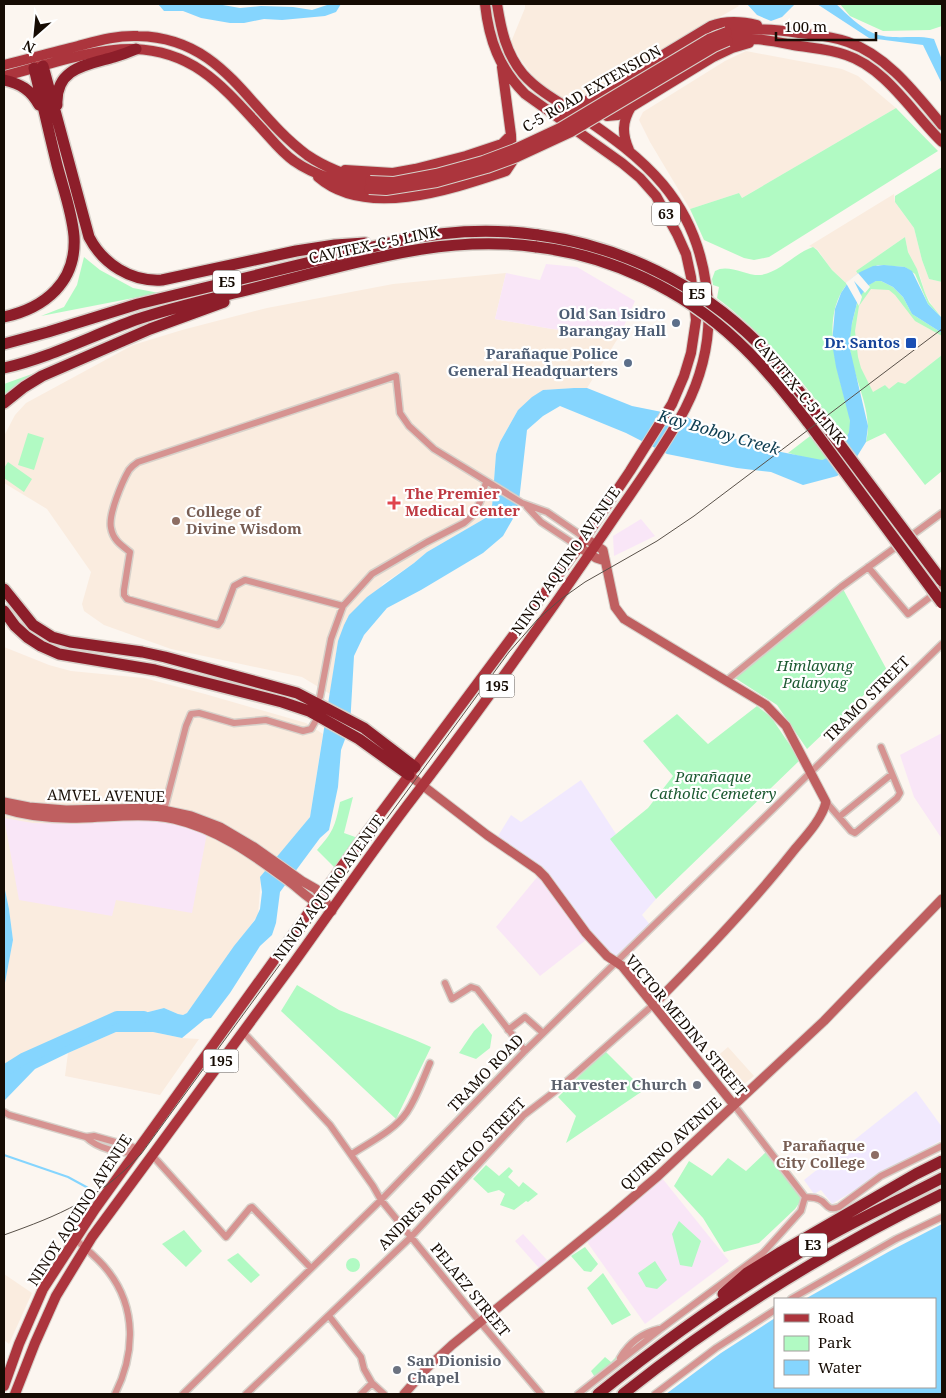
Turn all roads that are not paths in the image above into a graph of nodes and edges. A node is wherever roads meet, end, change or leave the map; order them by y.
1 (484, 4) edge
2 (498, 4) edge
3 (768, 28) junction
4 (728, 37) junction
5 (766, 40) junction
6 (136, 49) junction
7 (502, 63) junction
8 (4, 65) edge
9 (38, 67) junction
10 (4, 76) edge
11 (4, 80) edge
12 (602, 90) junction
13 (632, 106) junction
14 (571, 110) junction
15 (45, 117) junction
16 (559, 118) junction
17 (58, 124) junction
18 (942, 124) edge
19 (511, 135) junction
20 (942, 142) edge
21 (481, 151) junction
22 (630, 151) junction
23 (333, 169) junction
24 (310, 170) junction
25 (486, 178) junction
26 (369, 185) junction
27 (397, 240) junction
28 (705, 275) junction
29 (691, 277) junction
30 (252, 289) junction
31 (4, 317) edge
32 (694, 338) junction
33 (708, 339) junction
34 (4, 344) edge
35 (4, 368) edge
36 (4, 403) edge
37 (488, 483) junction
38 (524, 505) junction
39 (942, 513) edge
40 (585, 538) junction
41 (596, 545) junction
42 (579, 547) junction
43 (590, 554) junction
44 (605, 561) junction
45 (868, 567) junction
46 (942, 581) edge
47 (942, 588) edge
48 (4, 589) edge
49 (942, 603) edge
50 (343, 606) junction
51 (4, 612) edge
52 (942, 644) edge
53 (726, 681) junction
54 (321, 711) junction
55 (881, 747) dead end
56 (412, 771) junction
57 (811, 772) junction
58 (892, 774) junction
59 (423, 786) junction
60 (4, 802) edge
61 (826, 802) junction
62 (4, 810) edge
63 (164, 813) junction
64 (839, 817) junction
65 (942, 898) edge
66 (318, 899) junction
67 (332, 911) junction
68 (616, 962) junction
69 (445, 983) dead end
70 (653, 1005) junction
71 (508, 1030) junction
72 (243, 1032) junction
73 (543, 1033) junction
74 (525, 1050) junction
75 (430, 1063) dead end
76 (734, 1105) junction
77 (6, 1113) edge
78 (942, 1146) edge
79 (136, 1150) junction
80 (352, 1154) junction
81 (151, 1157) junction
82 (942, 1161) edge
83 (942, 1178) edge
84 (942, 1194) edge
85 (805, 1197) junction
86 (381, 1200) junction
87 (942, 1217) edge
88 (411, 1237) junction
89 (75, 1239) junction
90 (85, 1248) junction
91 (311, 1268) junction
92 (793, 1298) edge
93 (774, 1311) edge
94 (329, 1316) junction
95 (480, 1322) junction
96 (690, 1324) junction
97 (372, 1383) junction
98 (4, 1386) edge
99 (15, 1394) edge
100 (115, 1394) edge
101 (183, 1394) edge
102 (246, 1394) edge
103 (361, 1394) edge
104 (384, 1394) edge
105 (404, 1394) edge
106 (541, 1394) edge
107 (578, 1394) edge
108 (598, 1394) edge
109 (623, 1394) edge
110 (655, 1394) edge

1 - 7 main road, 63
2 - 14 main road, 63
3 - 4 main road, C-5 ROAD EXTENSION
3 - 12 main road
3 - 18 main road, C-5 ROAD EXTENSION
4 - 5 main road, C-5 ROAD EXTENSION
4 - 26 main road, C-5 ROAD EXTENSION, bridge
5 - 13 main road
5 - 20 main road, C-5 ROAD EXTENSION
6 - 9 main road, C-5 ROAD EXTENSION
6 - 17 highway
6 - 24 main road, C-5 ROAD EXTENSION
7 - 16 main road, 63
7 - 19 main road
8 - 23 main road, C-5 ROAD EXTENSION
9 - 10 main road, C-5 ROAD EXTENSION
9 - 15 highway
9 - 17 highway
11 - 15 highway
12 - 13 main road
12 - 14 main road
13 - 22 main road
14 - 16 main road
14 - 22 main road, 63
15 - 31 highway
16 - 29 main road, 63
17 - 27 highway
19 - 21 main road
19 - 25 main road
21 - 23 main road
21 - 25 main road
22 - 28 main road, 63
23 - 26 main road, C-5 ROAD EXTENSION
24 - 25 main road
24 - 26 main road, C-5 ROAD EXTENSION
27 - 34 highway, CAVITEX–C-5 LINK / E5
27 - 46 highway, CAVITEX–C-5 LINK / E5, bridge
28 - 29 main road
28 - 33 main road, 63
29 - 32 main road, 63
30 - 35 highway, CAVITEX–C-5 LINK / E5
30 - 36 highway
30 - 49 highway, CAVITEX–C-5 LINK / E5, bridge
32 - 33 main road
32 - 40 main road, NINOY AQUINO AVENUE / 63
33 - 41 main road, NINOY AQUINO AVENUE / 63
37 - 38 street
37 - 50 street
37 - 50 street
38 - 40 street
38 - 42 street
39 - 45 street
40 - 41 main road
40 - 42 main road, NINOY AQUINO AVENUE / 195
41 - 43 main road, NINOY AQUINO AVENUE / 195
41 - 44 main road
42 - 43 main road
42 - 56 main road, NINOY AQUINO AVENUE / 195
43 - 44 main road
43 - 59 main road, NINOY AQUINO AVENUE / 195
44 - 53 main road
45 - 47 street
45 - 53 street
48 - 54 highway
50 - 54 street
51 - 54 highway
52 - 57 street, TRAMO STREET
53 - 57 main road
54 - 56 highway
54 - 56 highway
54 - 63 street
55 - 58 street
56 - 59 main road, VICTOR MEDINA STREET
56 - 66 main road, NINOY AQUINO AVENUE / 195
57 - 61 main road
57 - 68 street, TRAMO ROAD
58 - 64 street
58 - 64 street
59 - 67 main road, NINOY AQUINO AVENUE / 195
59 - 68 main road, VICTOR MEDINA STREET
60 - 63 main road, AMVEL AVENUE
61 - 64 street
61 - 70 main road, ANDRES BONIFACIO STREET
62 - 63 main road, AMVEL AVENUE
63 - 66 main road, AMVEL AVENUE
65 - 76 main road, QUIRINO AVENUE
66 - 67 main road, AMVEL AVENUE
66 - 79 main road, NINOY AQUINO AVENUE / 195
67 - 72 main road, NINOY AQUINO AVENUE / 195
68 - 70 main road, VICTOR MEDINA STREET
68 - 73 street, TRAMO ROAD
69 - 71 street
70 - 76 main road, VICTOR MEDINA STREET
70 - 88 street, ANDRES BONIFACIO STREET
71 - 73 street
71 - 74 street
72 - 80 street, PELAEZ STREET
72 - 81 main road, NINOY AQUINO AVENUE / 195
73 - 74 street, TRAMO ROAD
74 - 86 street, TRAMO ROAD
75 - 80 street
76 - 85 street, VICTOR MEDINA STREET
76 - 95 main road, QUIRINO AVENUE
77 - 79 street
78 - 85 street
79 - 81 main road
79 - 89 main road, NINOY AQUINO AVENUE / 195
80 - 86 street, PELAEZ STREET
81 - 90 main road, NINOY AQUINO AVENUE / 195
81 - 91 street
82 - 96 highway
83 - 96 highway, E3
84 - 109 highway, E3
85 - 107 street
86 - 88 street, PELAEZ STREET
86 - 91 street, TRAMO ROAD
87 - 92 street
88 - 94 street, ANDRES BONIFACIO STREET
88 - 95 street, PELAEZ STREET
89 - 90 street
89 - 98 main road, NINOY AQUINO AVENUE / 195
90 - 99 main road, NINOY AQUINO AVENUE / 195
90 - 100 street
91 - 101 street, TRAMO ROAD
93 - 110 street
94 - 97 street
94 - 102 street, ANDRES BONIFACIO STREET
95 - 105 main road, QUIRINO AVENUE
95 - 106 street, PELAEZ STREET
96 - 108 highway, E3
97 - 103 street
97 - 104 street

